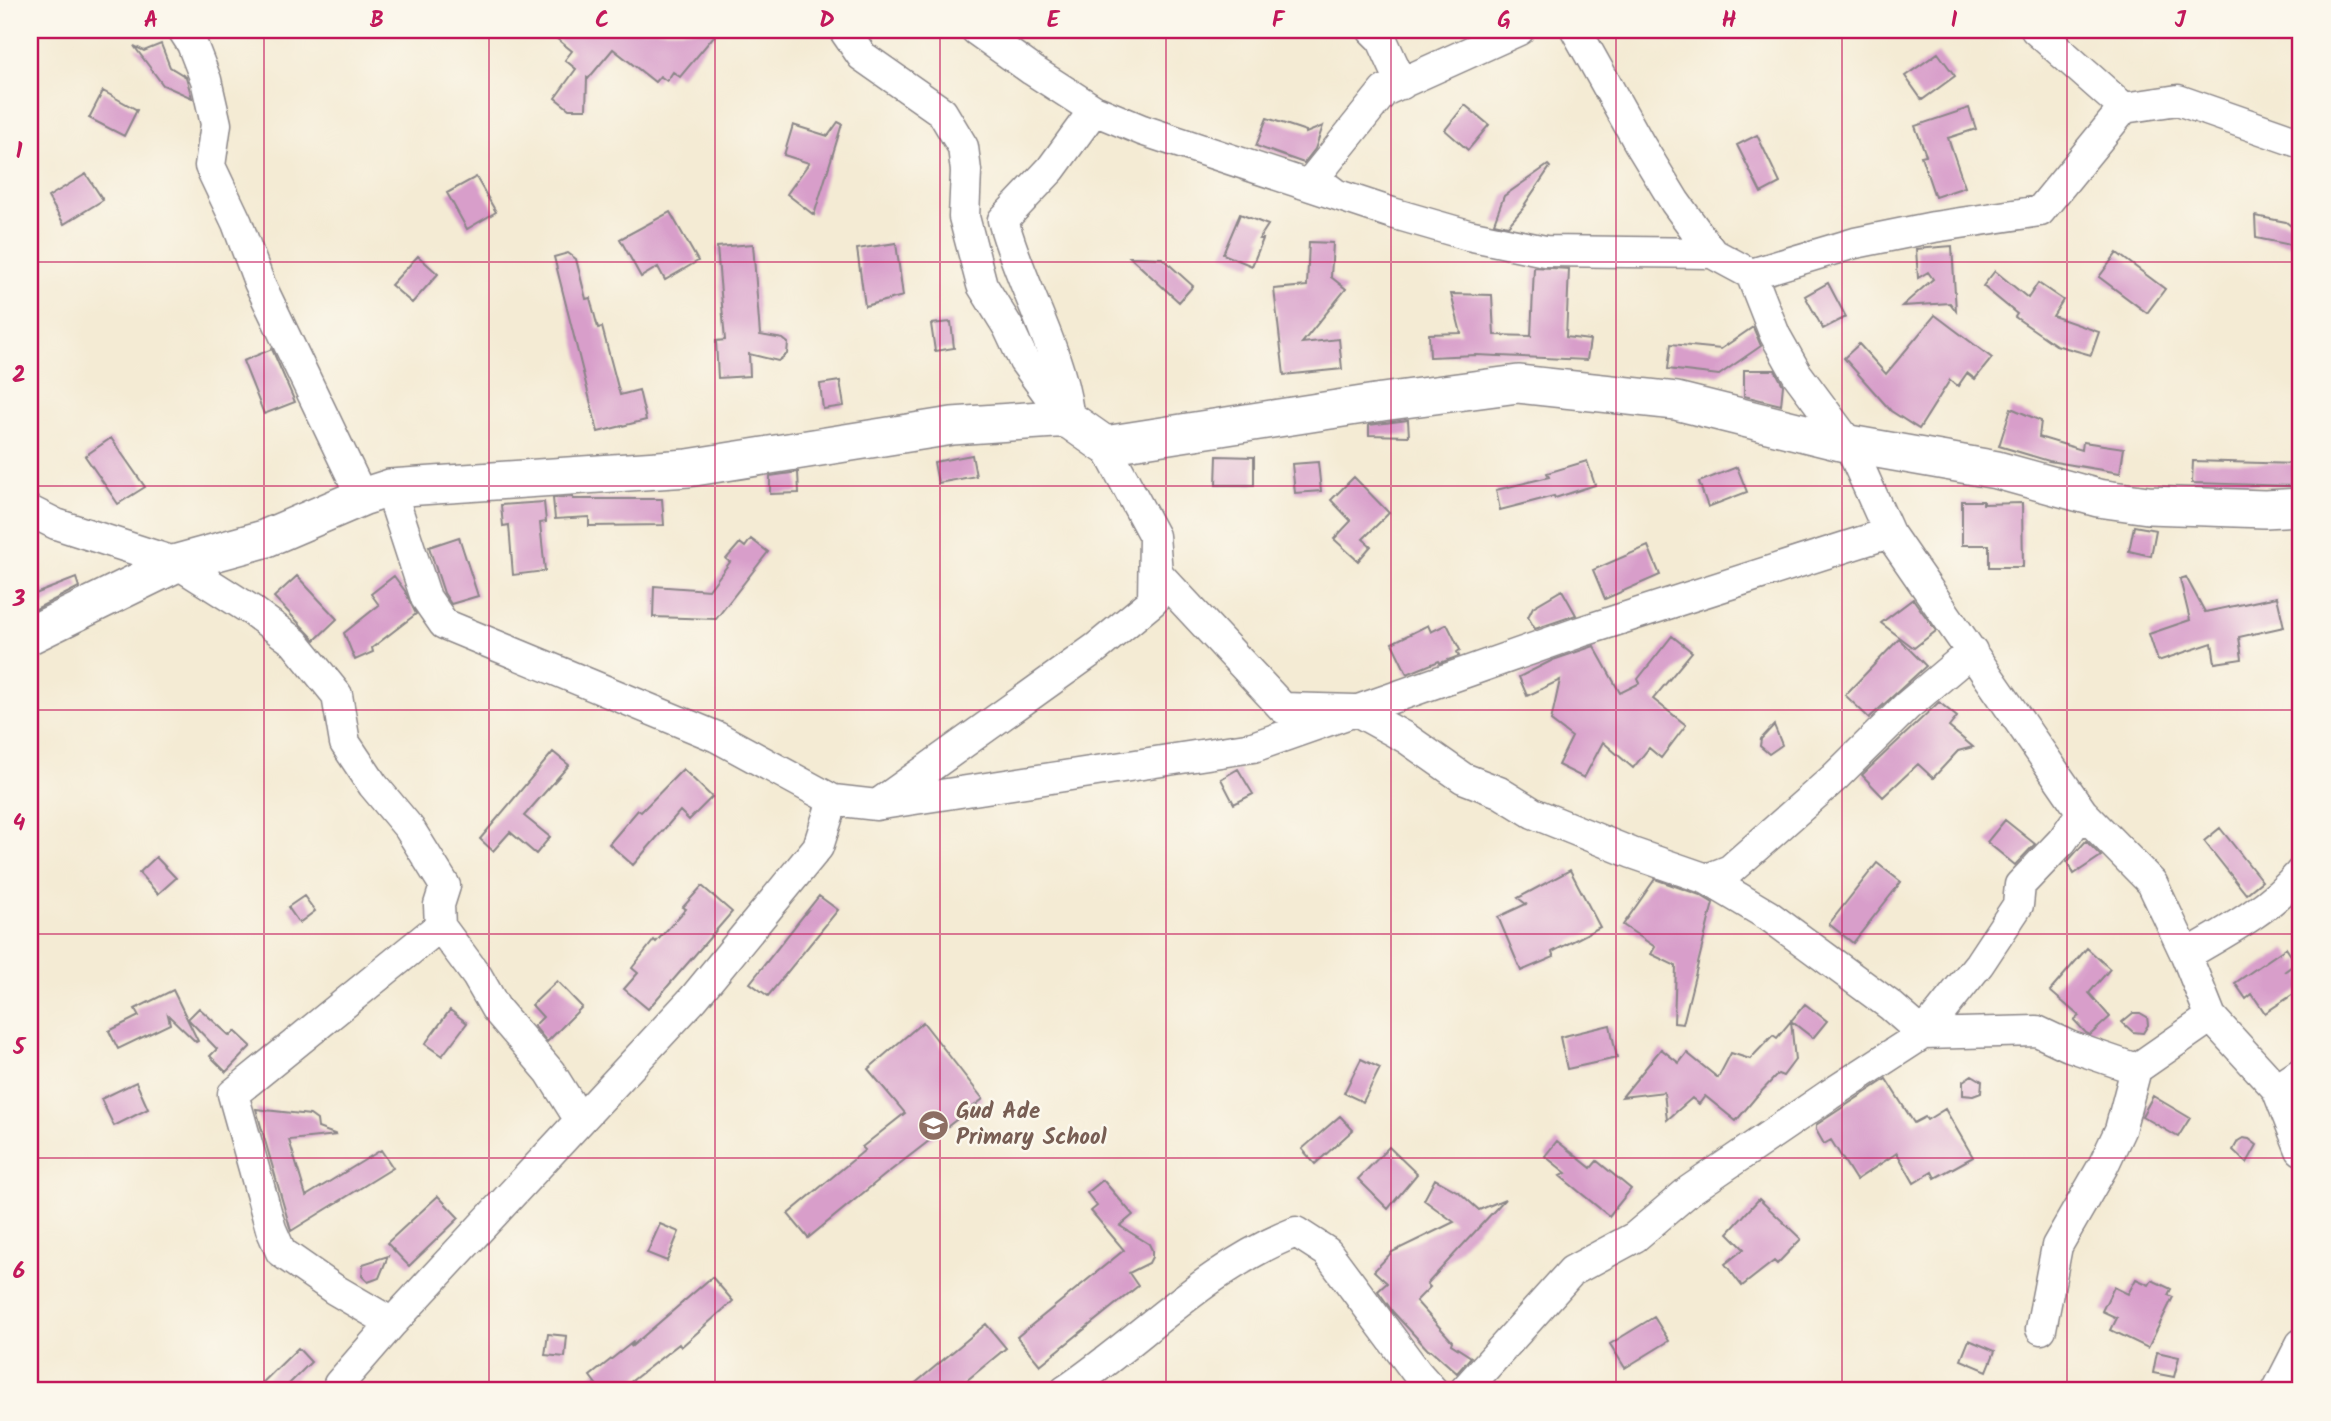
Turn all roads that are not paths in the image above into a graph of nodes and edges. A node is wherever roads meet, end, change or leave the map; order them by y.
1 (183, 30) edge
2 (844, 30) edge
3 (976, 30) edge
4 (1372, 30) edge
5 (1519, 30) edge
6 (1576, 30) edge
7 (2036, 30) edge
8 (1402, 84) junction
9 (2124, 108) junction
10 (1094, 110) junction
11 (2301, 143) edge
12 (1333, 192) junction
13 (1712, 253) junction
14 (1751, 274) junction
15 (1062, 419) junction
16 (1849, 444) junction
17 (1105, 445) junction
18 (376, 493) junction
19 (2301, 507) edge
20 (30, 511) edge
21 (1889, 533) junction
22 (1154, 536) junction
23 (177, 563) junction
24 (30, 635) edge
25 (1972, 651) junction
26 (1355, 710) junction
27 (833, 800) junction
28 (877, 805) junction
29 (2082, 812) junction
30 (2301, 872) edge
31 (1707, 879) junction
32 (440, 926) junction
33 (2186, 955) junction
34 (2211, 1017) junction
35 (1923, 1034) junction
36 (2136, 1069) junction
37 (2301, 1073) edge
38 (2277, 1089) junction
39 (580, 1120) junction
40 (2301, 1150) edge
41 (392, 1322) junction
42 (2041, 1329) dead end
43 (2301, 1344) edge
44 (341, 1391) edge
45 (1065, 1391) edge
46 (1433, 1391) edge
47 (1464, 1391) edge
48 (2277, 1391) edge

1 - 18 street
2 - 15 street
3 - 10 street
4 - 8 street
5 - 8 street
6 - 13 street
7 - 9 street
8 - 12 street
9 - 11 street
9 - 14 street
10 - 12 street
10 - 15 street
12 - 13 street
13 - 14 street
14 - 16 street
15 - 17 street
15 - 18 street
16 - 17 street
16 - 19 street
16 - 21 street
17 - 22 street
18 - 23 street
18 - 27 street
20 - 23 street
21 - 25 street
21 - 26 street
22 - 26 street
22 - 28 street
23 - 24 street
23 - 32 street
25 - 29 street
25 - 31 street
26 - 28 street
26 - 31 street
27 - 28 street
27 - 39 street
29 - 33 street
29 - 35 street
30 - 33 street
31 - 35 street
32 - 39 street
32 - 41 street
33 - 34 street
34 - 36 street
34 - 38 street
35 - 36 street
35 - 47 street
36 - 42 street
37 - 38 street
38 - 40 street
39 - 41 street
41 - 44 street
43 - 48 street
45 - 46 street

